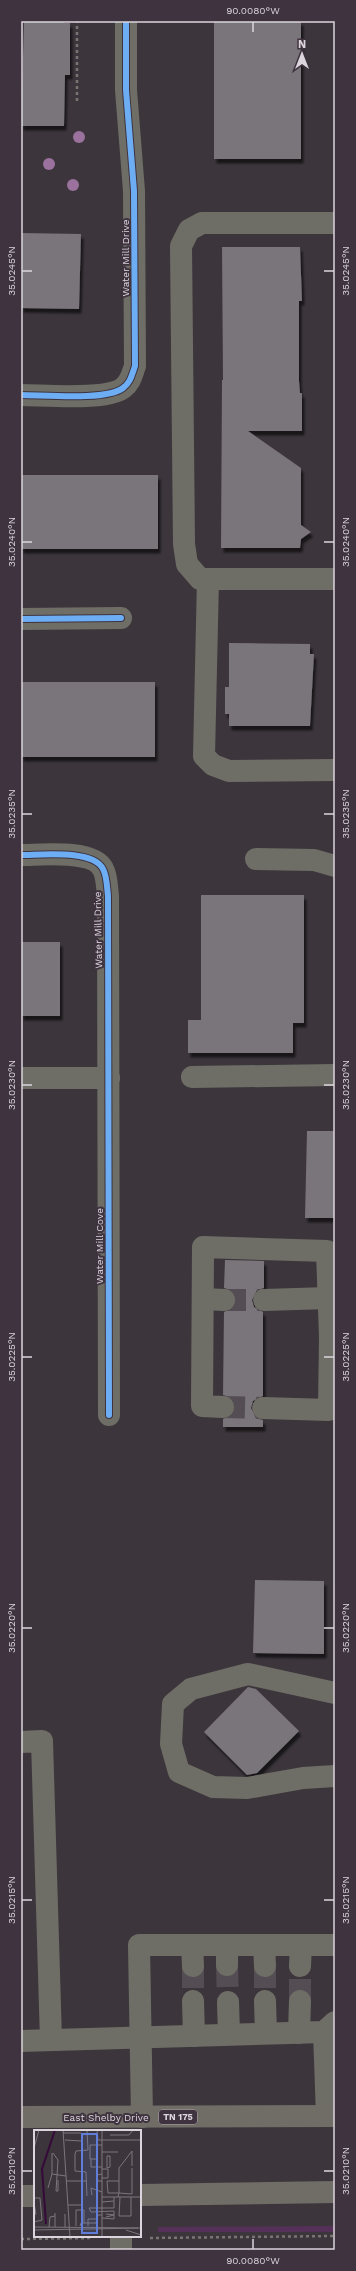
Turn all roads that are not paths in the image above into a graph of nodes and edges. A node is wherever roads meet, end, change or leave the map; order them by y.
1 (126, 21) edge
2 (335, 223) edge
3 (21, 395) edge
4 (208, 579) junction
5 (335, 579) edge
6 (122, 618) dead end
7 (21, 619) edge
8 (335, 770) edge
9 (21, 855) edge
10 (256, 859) dead end
11 (335, 866) edge
12 (335, 1075) edge
13 (192, 1077) dead end
14 (21, 1078) edge
15 (109, 1078) junction
16 (329, 1298) junction
17 (203, 1299) junction
18 (224, 1300) tunnel mouth
19 (264, 1300) tunnel mouth
20 (332, 1337) edge
21 (223, 1407) tunnel mouth
22 (263, 1408) tunnel mouth
23 (108, 1415) dead end
24 (335, 1693) edge
25 (21, 1742) edge
26 (335, 1776) edge
27 (335, 1945) edge
28 (193, 2001) tunnel mouth
29 (265, 2001) tunnel mouth
30 (300, 2001) tunnel mouth
31 (228, 2002) tunnel mouth
32 (329, 2027) edge
33 (266, 2033) junction
34 (299, 2033) junction
35 (229, 2034) junction
36 (194, 2036) junction
37 (142, 2037) junction
38 (21, 2040) edge
39 (51, 2040) junction
40 (331, 2116) edge
41 (21, 2117) edge
42 (142, 2117) junction
43 (335, 2192) edge
44 (141, 2195) edge
45 (21, 2196) edge
46 (34, 2196) edge

1 - 3 street, Water Mill Drive
2 - 4 street
4 - 5 street
4 - 8 street
6 - 7 street
9 - 15 street, Water Mill Drive
10 - 11 street
12 - 13 street
14 - 15 street
15 - 23 street, Water Mill Cove
16 - 17 street
16 - 19 street
16 - 20 street
17 - 18 street
17 - 21 street
20 - 22 street
24 - 26 street
25 - 39 street
27 - 37 street
28 - 36 street
29 - 33 street
30 - 34 street
31 - 35 street
32 - 34 street
32 - 40 street
33 - 34 street
33 - 35 street
35 - 36 street
36 - 37 street
37 - 39 street
37 - 42 street
38 - 39 street
40 - 42 main road, East Shelby Drive / TN 175
41 - 42 main road, East Shelby Drive / TN 175
43 - 44 main road
45 - 46 main road

